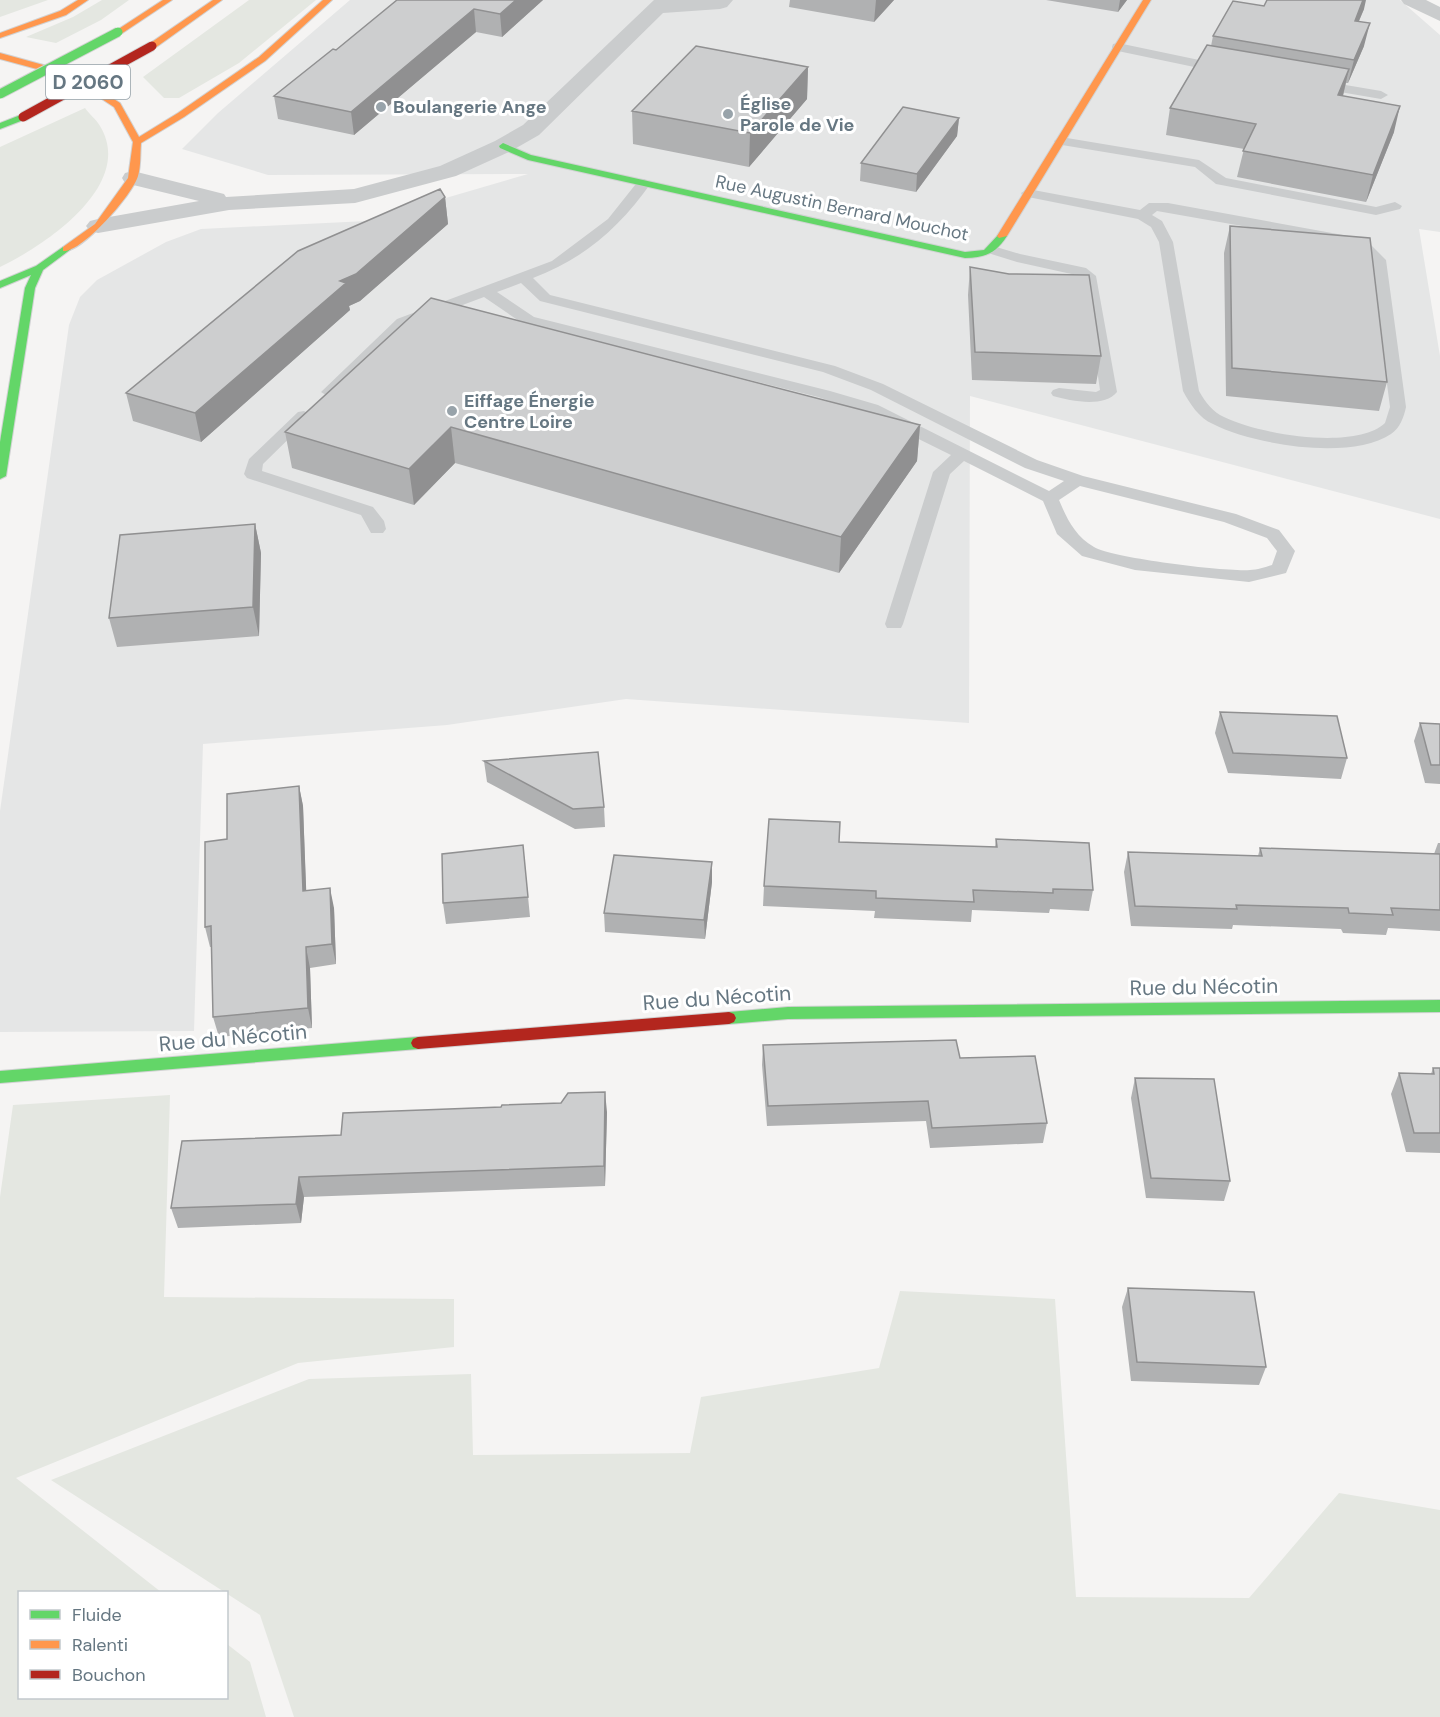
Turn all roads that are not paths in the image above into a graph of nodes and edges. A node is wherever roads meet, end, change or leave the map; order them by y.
1 (84, 0) edge
2 (168, 0) edge
3 (218, 0) edge
4 (328, 0) edge
5 (723, 0) edge
6 (1147, 0) edge
7 (1411, 0) edge
8 (662, 4) edge
9 (1440, 15) edge
10 (0, 36) edge
11 (1118, 47) junction
12 (0, 56) edge
13 (1237, 71) edge
14 (1304, 82) edge
15 (0, 94) edge
16 (1381, 95) dead end
17 (0, 126) edge
18 (1061, 141) junction
19 (138, 142) junction
20 (502, 146) junction
21 (133, 178) junction
22 (644, 183) junction
23 (1028, 193) junction
24 (229, 203) junction
25 (1395, 206) dead end
26 (1143, 215) junction
27 (98, 226) junction
28 (993, 250) junction
29 (39, 268) junction
30 (523, 277) junction
31 (0, 285) edge
32 (485, 291) junction
33 (1059, 393) dead end
34 (962, 454) junction
35 (0, 476) edge
36 (1077, 480) junction
37 (1050, 498) junction
38 (377, 529) dead end
39 (894, 624) dead end
40 (1440, 1005) edge
41 (0, 1077) edge

1 - 10 main road
2 - 15 main road, D 2060, bridge
3 - 17 main road, D 2060, bridge
4 - 19 main road
5 - 8 street
6 - 11 main road, Rue Augustin Bernard Mouchot
7 - 9 street
8 - 20 street
11 - 13 lane
11 - 18 main road, Rue Augustin Bernard Mouchot
12 - 19 main road
14 - 16 lane
18 - 23 main road, Rue Augustin Bernard Mouchot
18 - 25 lane
19 - 21 main road
20 - 22 main road, Rue Augustin Bernard Mouchot
20 - 24 street
21 - 24 street
21 - 27 main road
22 - 28 main road, Rue Augustin Bernard Mouchot
22 - 30 lane
23 - 26 lane
23 - 28 main road, Rue Augustin Bernard Mouchot
24 - 27 street
26 - 26 lane
27 - 29 main road
28 - 33 lane
29 - 31 main road
29 - 35 main road
30 - 32 lane
30 - 36 lane
32 - 34 lane
32 - 38 lane
34 - 37 lane
34 - 39 lane
36 - 37 lane
36 - 37 lane
40 - 41 main road, Rue du Nécotin

